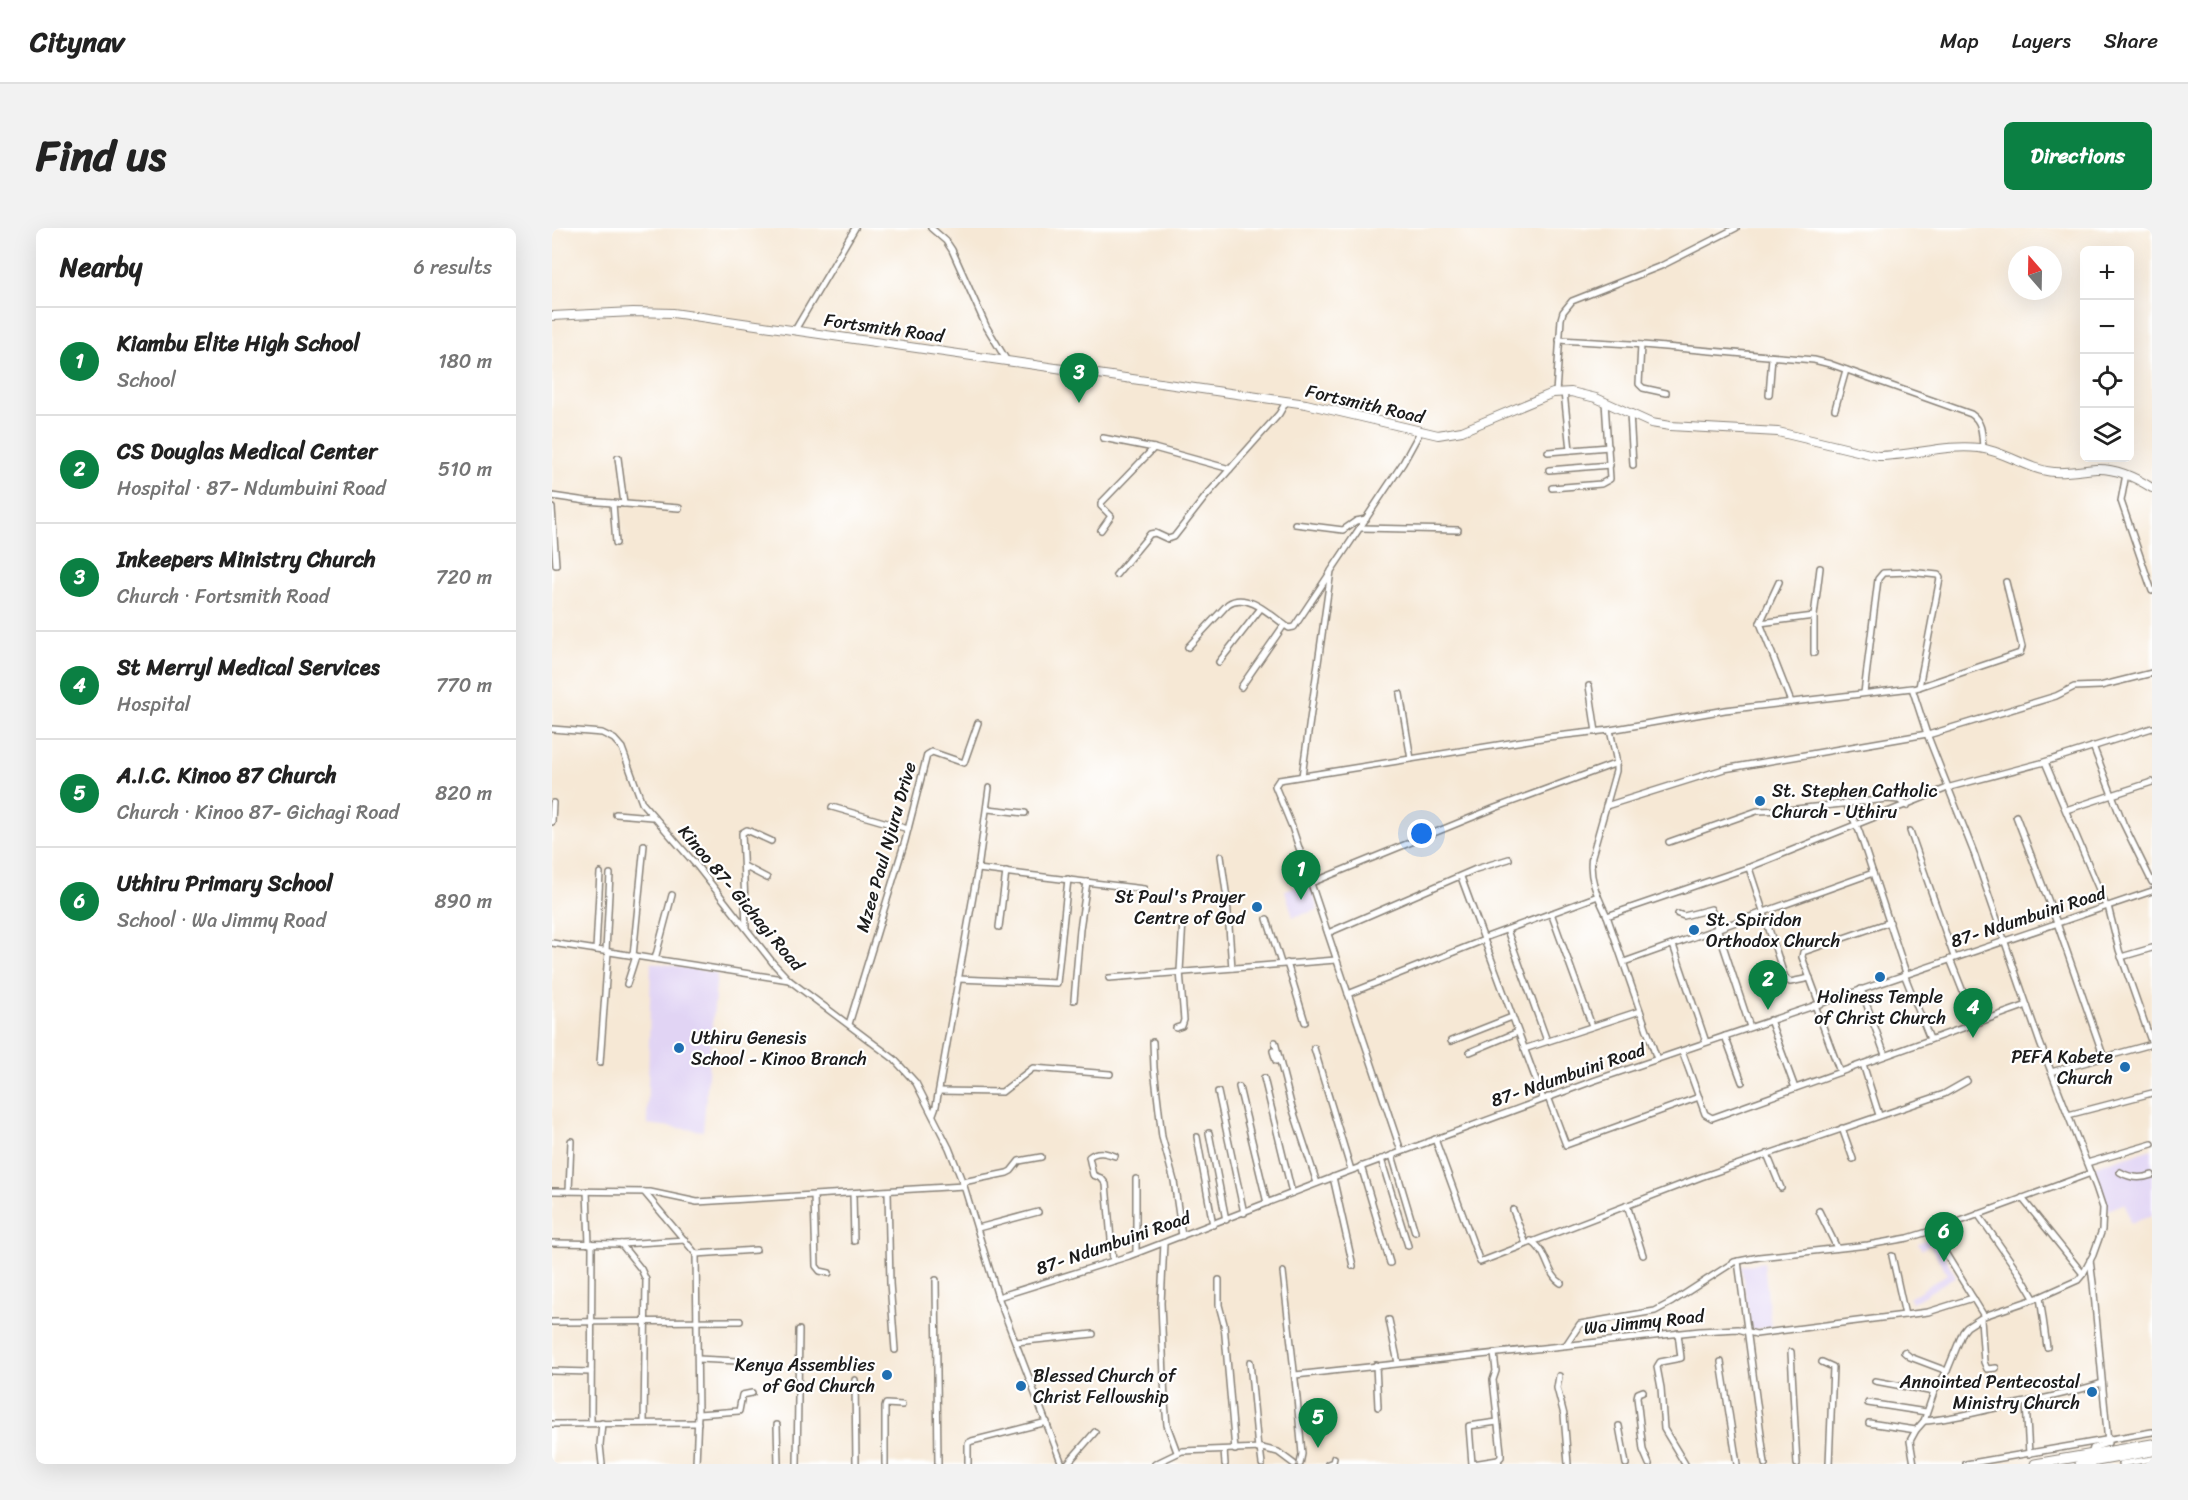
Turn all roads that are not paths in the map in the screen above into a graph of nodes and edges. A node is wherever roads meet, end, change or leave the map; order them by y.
1 (855, 228) edge
2 (931, 228) edge
3 (1737, 228) edge
4 (552, 316) edge
5 (795, 330) junction
6 (1559, 340) junction
7 (1641, 345) junction
8 (1772, 357) junction
9 (1007, 361) junction
10 (1846, 370) junction
11 (1560, 392) junction
12 (1666, 393) dead end
13 (1769, 395) dead end
14 (1286, 402) junction
15 (1605, 402) junction
16 (1835, 409) dead end
17 (1630, 414) junction
18 (1420, 432) junction
19 (1102, 438) dead end
20 (1609, 447) junction
21 (1154, 448) junction
22 (1983, 449) junction
23 (1570, 450) junction
24 (1548, 452) dead end
25 (618, 458) dead end
26 (1610, 465) junction
27 (1633, 465) dead end
28 (1230, 470) junction
29 (1549, 470) dead end
30 (2126, 474) junction
31 (1552, 488) dead end
32 (2152, 488) edge
33 (552, 496) edge
34 (612, 503) junction
35 (624, 504) junction
36 (552, 508) edge
37 (679, 508) dead end
38 (1366, 519) junction
39 (1295, 524) dead end
40 (1360, 528) junction
41 (1101, 530) dead end
42 (1458, 530) dead end
43 (616, 543) dead end
44 (556, 565) dead end
45 (1820, 568) dead end
46 (1331, 571) junction
47 (1116, 575) dead end
48 (1779, 582) dead end
49 (2006, 582) dead end
50 (2152, 591) edge
51 (1261, 608) junction
52 (1814, 616) junction
53 (1760, 623) junction
54 (1284, 625) junction
55 (1188, 647) dead end
56 (1814, 653) dead end
57 (1219, 662) dead end
58 (2152, 673) edge
59 (1589, 686) dead end
60 (1241, 687) dead end
61 (1919, 687) junction
62 (1912, 688) junction
63 (1864, 693) junction
64 (1400, 694) dead end
65 (1791, 702) junction
66 (978, 723) dead end
67 (2152, 728) edge
68 (552, 729) edge
69 (1610, 730) junction
70 (1596, 732) junction
71 (1928, 734) junction
72 (2093, 746) junction
73 (1411, 759) junction
74 (2045, 762) junction
75 (1617, 763) junction
76 (1302, 776) junction
77 (2152, 782) edge
78 (1950, 787) junction
79 (989, 788) dead end
80 (2112, 795) junction
81 (553, 803) edge
82 (1846, 804) junction
83 (1606, 806) junction
84 (1907, 806) junction
85 (832, 807) dead end
86 (988, 809) junction
87 (2066, 810) junction
88 (1025, 813) dead end
89 (616, 814) dead end
90 (2016, 816) dead end
91 (652, 817) junction
92 (552, 822) edge
93 (1857, 824) junction
94 (908, 828) junction
95 (1910, 831) dead end
96 (771, 841) dead end
97 (1669, 842) dead end
98 (644, 845) dead end
99 (1221, 856) dead end
100 (1509, 859) dead end
101 (744, 867) junction
102 (1749, 868) junction
103 (978, 869) junction
104 (1006, 872) junction
105 (600, 873) dead end
106 (1873, 873) junction
107 (610, 874) dead end
108 (1461, 877) junction
109 (767, 878) dead end
110 (1068, 879) junction
111 (1087, 882) junction
112 (2152, 882) edge
113 (1311, 883) junction
114 (1144, 889) dead end
115 (2152, 891) edge
116 (672, 895) dead end
117 (1598, 896) junction
118 (2107, 906) junction
119 (1551, 913) junction
120 (1763, 913) junction
121 (1678, 914) dead end
122 (1607, 916) junction
123 (1268, 919) dead end
124 (1183, 920) dead end
125 (1890, 922) junction
126 (2057, 923) junction
127 (999, 927) dead end
128 (746, 929) junction
129 (1718, 929) junction
130 (1507, 930) junction
131 (1328, 933) junction
132 (1484, 939) junction
133 (2005, 941) junction
134 (552, 943) edge
135 (1673, 945) junction
136 (2152, 948) edge
137 (596, 950) junction
138 (607, 951) junction
139 (635, 956) junction
140 (2121, 957) junction
141 (1952, 958) junction
142 (655, 959) junction
143 (1336, 960) junction
144 (1623, 962) junction
145 (1284, 963) junction
146 (1232, 968) junction
147 (1180, 971) junction
148 (1905, 973) junction
149 (1108, 978) dead end
150 (1810, 978) junction
151 (958, 979) junction
152 (789, 980) junction
153 (627, 984) dead end
154 (1861, 989) junction
155 (1348, 994) junction
156 (1074, 999) dead end
157 (1817, 1004) junction
158 (2027, 1005) junction
159 (1640, 1011) junction
160 (1512, 1017) junction
161 (1770, 1020) junction
162 (1305, 1022) dead end
163 (1975, 1022) junction
164 (849, 1024) junction
165 (1592, 1026) junction
166 (1750, 1027) junction
167 (1176, 1028) dead end
168 (1518, 1032) junction
169 (1725, 1036) junction
170 (1930, 1039) junction
171 (1451, 1041) dead end
172 (1547, 1041) junction
173 (1153, 1042) dead end
174 (1275, 1042) dead end
175 (1706, 1042) junction
176 (2152, 1044) edge
177 (1314, 1048) dead end
178 (1524, 1049) junction
179 (1273, 1051) dead end
180 (1682, 1051) junction
181 (1470, 1052) dead end
182 (1885, 1055) junction
183 (2104, 1058) junction
184 (1657, 1059) junction
185 (600, 1063) dead end
186 (1863, 1064) junction
187 (1840, 1072) junction
188 (2051, 1072) junction
189 (1110, 1074) dead end
190 (1264, 1078) dead end
191 (1967, 1081) dead end
192 (1742, 1082) dead end
193 (1239, 1087) dead end
194 (1795, 1088) junction
195 (939, 1091) junction
196 (1218, 1092) dead end
197 (2152, 1093) edge
198 (1699, 1097) junction
199 (1546, 1098) junction
200 (933, 1114) junction
201 (1879, 1115) junction
202 (2068, 1115) junction
203 (1842, 1128) junction
204 (1209, 1132) dead end
205 (1197, 1137) dead end
206 (1435, 1139) junction
207 (571, 1141) dead end
208 (2152, 1144) edge
209 (1401, 1152) junction
210 (1767, 1154) junction
211 (1392, 1155) junction
212 (1114, 1156) dead end
213 (1041, 1157) dead end
214 (1381, 1159) junction
215 (1853, 1159) dead end
216 (2087, 1163) junction
217 (1310, 1165) junction
218 (1361, 1166) junction
219 (1351, 1170) junction
220 (2120, 1172) dead end
221 (2091, 1173) junction
222 (2152, 1175) edge
223 (1333, 1177) junction
224 (1136, 1179) dead end
225 (1317, 1183) junction
226 (964, 1184) junction
227 (1781, 1188) dead end
228 (552, 1191) edge
229 (569, 1191) junction
230 (587, 1191) junction
231 (644, 1192) junction
232 (888, 1192) junction
233 (1292, 1193) junction
234 (853, 1194) junction
235 (814, 1196) junction
236 (2022, 1198) junction
237 (1267, 1203) junction
238 (1628, 1204) junction
239 (1513, 1210) dead end
240 (1819, 1211) dead end
241 (1038, 1212) dead end
242 (1244, 1213) junction
243 (1978, 1214) junction
244 (1226, 1220) junction
245 (1213, 1225) junction
246 (978, 1228) junction
247 (1415, 1232) dead end
248 (1932, 1232) junction
249 (1182, 1236) junction
250 (685, 1240) junction
251 (854, 1241) dead end
252 (1164, 1243) junction
253 (1529, 1243) junction
254 (552, 1244) edge
255 (590, 1244) junction
256 (621, 1244) junction
257 (1408, 1246) dead end
258 (1837, 1248) junction
259 (756, 1250) dead end
260 (1136, 1253) junction
261 (696, 1254) junction
262 (1643, 1255) dead end
263 (1892, 1256) dead end
264 (2090, 1260) junction
265 (1738, 1261) junction
266 (1113, 1262) junction
267 (1390, 1263) dead end
268 (1353, 1266) dead end
269 (1283, 1272) dead end
270 (829, 1273) dead end
271 (2083, 1274) junction
272 (936, 1280) dead end
273 (1219, 1280) dead end
274 (1561, 1283) dead end
275 (998, 1297) junction
276 (2037, 1297) junction
277 (1973, 1298) junction
278 (1905, 1315) junction
279 (1983, 1317) junction
280 (1389, 1320) dead end
281 (740, 1321) dead end
282 (552, 1322) edge
283 (592, 1322) junction
284 (698, 1322) junction
285 (646, 1323) junction
286 (799, 1330) dead end
287 (1746, 1331) junction
288 (1678, 1333) junction
289 (1093, 1334) dead end
290 (1016, 1342) junction
291 (1566, 1345) junction
292 (2047, 1347) dead end
293 (895, 1350) dead end
294 (1791, 1352) dead end
295 (1904, 1352) dead end
296 (1494, 1353) junction
297 (698, 1359) junction
298 (738, 1361) dead end
299 (1250, 1362) dead end
300 (1721, 1362) dead end
301 (1822, 1362) dead end
302 (1398, 1363) junction
303 (1376, 1365) junction
304 (1996, 1368) dead end
305 (552, 1371) edge
306 (1947, 1371) junction
307 (591, 1372) junction
308 (1295, 1375) junction
309 (1559, 1376) dead end
310 (855, 1380) dead end
311 (1875, 1381) dead end
312 (2102, 1383) junction
313 (1643, 1392) dead end
314 (1934, 1392) junction
315 (752, 1393) dead end
316 (2026, 1402) junction
317 (1868, 1403) dead end
318 (902, 1405) dead end
319 (1378, 1407) dead end
320 (1926, 1412) junction
321 (698, 1414) junction
322 (1924, 1421) junction
323 (1047, 1422) junction
324 (1497, 1422) junction
325 (591, 1423) junction
326 (602, 1423) junction
327 (644, 1423) junction
328 (698, 1423) junction
329 (1869, 1423) dead end
330 (552, 1424) edge
331 (777, 1425) dead end
332 (1619, 1426) dead end
333 (1916, 1430) junction
334 (1095, 1432) dead end
335 (2152, 1432) edge
336 (2108, 1440) junction
337 (2152, 1444) edge
338 (1259, 1448) junction
339 (1224, 1450) junction
340 (1235, 1450) junction
341 (2152, 1451) edge
342 (1177, 1452) junction
343 (2029, 1454) junction
344 (2091, 1454) junction
345 (1334, 1458) dead end
346 (2152, 1459) edge
347 (1498, 1462) edge
348 (2144, 1462) edge
349 (602, 1464) edge
350 (696, 1464) edge
351 (778, 1464) edge
352 (797, 1464) edge
353 (856, 1464) edge
354 (885, 1464) edge
355 (938, 1464) edge
356 (968, 1464) edge
357 (1062, 1464) edge
358 (1067, 1464) edge
359 (1155, 1464) edge
360 (1225, 1464) edge
361 (1262, 1464) edge
362 (1294, 1464) edge
363 (1300, 1464) edge
364 (1328, 1464) edge
365 (1473, 1464) edge
366 (1568, 1464) edge
367 (1626, 1464) edge
368 (1649, 1464) edge
369 (1684, 1464) edge
370 (1737, 1464) edge
371 (1765, 1464) edge
372 (1797, 1464) edge
373 (1829, 1464) edge
374 (1914, 1464) edge
375 (1966, 1464) edge
376 (2035, 1464) edge
377 (2080, 1464) edge
378 (2121, 1464) edge

1 - 5 street
2 - 9 street
3 - 6 street
4 - 5 street, Fortsmith Road
5 - 9 street, Fortsmith Road
6 - 7 street
6 - 11 street
7 - 8 street
7 - 12 street
8 - 10 street
8 - 13 street
9 - 14 street, Fortsmith Road
10 - 16 street
10 - 22 street
11 - 15 street
11 - 18 street, Fortsmith Road
11 - 23 street
14 - 18 street, Fortsmith Road
14 - 28 street
15 - 17 street
15 - 20 street
17 - 22 street
17 - 27 street
18 - 38 street
19 - 21 street
20 - 23 street
20 - 26 street
21 - 28 street
21 - 41 street
22 - 30 street
23 - 24 street
25 - 35 street
26 - 29 street
26 - 31 street
28 - 47 street
30 - 32 street
30 - 50 street
33 - 34 street
34 - 35 street
34 - 43 street
35 - 37 street
36 - 44 street
38 - 39 street
38 - 40 street
40 - 42 street
40 - 46 street
45 - 52 street
46 - 54 street
46 - 76 street
48 - 53 street
49 - 61 street
51 - 54 street
51 - 55 street
51 - 57 street
52 - 53 street
52 - 56 street
53 - 65 street
54 - 60 street
58 - 71 street
59 - 70 street
61 - 62 street
61 - 63 street
62 - 63 street
62 - 71 street
63 - 65 street
64 - 73 street
65 - 69 street
66 - 94 street, Mzee Paul Njuru Drive
67 - 72 street
68 - 91 street, Kinoo 87- Gichagi Road
69 - 70 street
69 - 75 street
70 - 73 street
71 - 78 street
71 - 83 street
72 - 74 street
72 - 80 street
73 - 76 street
74 - 78 street
74 - 87 street
75 - 83 street
75 - 113 street
76 - 113 street
77 - 80 street
78 - 84 street
78 - 133 street
79 - 86 street
80 - 87 street
80 - 112 street
81 - 92 street
82 - 84 street
82 - 93 street
82 - 97 street
83 - 117 street
84 - 93 street
85 - 94 street
86 - 88 street
86 - 103 street
87 - 118 street
89 - 91 street
90 - 126 street
91 - 128 street, Kinoo 87- Gichagi Road
93 - 102 street
93 - 106 street
94 - 164 street, Mzee Paul Njuru Drive
95 - 141 street
96 - 101 street
98 - 139 street
99 - 146 street
100 - 108 street
101 - 109 street
101 - 128 street
102 - 120 street
102 - 122 street
103 - 104 street
103 - 151 street
104 - 110 street
104 - 127 street
105 - 137 street
106 - 120 street
106 - 125 street
107 - 138 street
108 - 131 street
108 - 132 street
110 - 111 street
110 - 151 street
111 - 114 street
111 - 156 street
113 - 131 street
115 - 118 street, 87- Ndumbuini Road
116 - 142 street
117 - 119 street
117 - 122 street
118 - 126 street, 87- Ndumbuini Road
118 - 140 street
119 - 130 street
119 - 165 street
120 - 129 street
120 - 150 street
121 - 129 street
122 - 144 street
123 - 145 street
124 - 147 street
125 - 148 street
125 - 150 street
126 - 133 street, 87- Ndumbuini Road
126 - 183 street
128 - 152 street, Kinoo 87- Gichagi Road
129 - 135 street
129 - 166 street
130 - 132 street
130 - 172 street
131 - 143 street
132 - 155 street
132 - 160 street
133 - 141 street, 87- Ndumbuini Road
133 - 158 street
134 - 137 street
135 - 144 street
135 - 175 street
136 - 140 street
137 - 138 street
138 - 139 street
138 - 185 street
139 - 142 street
139 - 153 street
140 - 176 street
141 - 148 street, 87- Ndumbuini Road
141 - 163 street
142 - 152 street
143 - 145 street
143 - 155 street
144 - 159 street
145 - 146 street
145 - 162 street
146 - 147 street
147 - 149 street
147 - 167 street
148 - 154 street, 87- Ndumbuini Road
148 - 170 street
150 - 157 street
151 - 195 street
152 - 164 street, Kinoo 87- Gichagi Road
154 - 157 street, 87- Ndumbuini Road
154 - 182 street
155 - 209 street
157 - 161 street, 87- Ndumbuini Road
157 - 187 street
158 - 163 street
158 - 188 street
159 - 165 street
159 - 184 street
160 - 168 street
160 - 171 street
161 - 166 street, 87- Ndumbuini Road
161 - 194 street
163 - 170 street
164 - 200 street, Kinoo 87- Gichagi Road
165 - 172 street
166 - 169 street, 87- Ndumbuini Road
168 - 178 street
168 - 181 street
169 - 175 street, 87- Ndumbuini Road
169 - 192 street
170 - 182 street
172 - 178 street
173 - 249 street
174 - 217 street
175 - 180 street, 87- Ndumbuini Road
176 - 183 street
177 - 219 street
178 - 199 street
179 - 217 street
180 - 184 street, 87- Ndumbuini Road
180 - 198 street
182 - 186 street
183 - 188 street
184 - 199 street, 87- Ndumbuini Road
186 - 187 street
186 - 201 street
187 - 194 street
188 - 202 street
189 - 195 street
190 - 233 street
191 - 201 street
193 - 237 street
194 - 198 street
195 - 200 street
196 - 242 street
197 - 202 street
198 - 199 street
199 - 206 street, 87- Ndumbuini Road
200 - 226 street, Kinoo 87- Gichagi Road
201 - 203 street
202 - 216 street
203 - 210 street
203 - 215 street
204 - 244 street
205 - 245 street
206 - 209 street, 87- Ndumbuini Road
206 - 253 street
207 - 229 street
208 - 216 street
209 - 211 street, 87- Ndumbuini Road
210 - 227 street
210 - 238 street
211 - 214 street, 87- Ndumbuini Road
211 - 247 street
212 - 266 street
213 - 226 street
214 - 218 street, 87- Ndumbuini Road
214 - 257 street
216 - 221 street
217 - 225 street
218 - 219 street, 87- Ndumbuini Road
218 - 267 street
219 - 223 street, 87- Ndumbuini Road
220 - 222 street
221 - 236 street
221 - 264 street
223 - 225 street, 87- Ndumbuini Road
223 - 268 street
224 - 260 street
225 - 233 street, 87- Ndumbuini Road
226 - 232 street
226 - 246 street, Kinoo 87- Gichagi Road
228 - 229 street
229 - 230 street
230 - 231 street
230 - 255 street
231 - 235 street
231 - 250 street
232 - 234 street
232 - 293 street
233 - 237 street, 87- Ndumbuini Road
234 - 235 street
234 - 251 street
235 - 270 street
236 - 243 street
236 - 271 street
237 - 242 street, 87- Ndumbuini Road
238 - 253 street
238 - 262 street
239 - 253 street
240 - 258 street
241 - 246 street
242 - 244 street, 87- Ndumbuini Road
243 - 248 street
243 - 276 street
244 - 245 street, 87- Ndumbuini Road
245 - 249 street, 87- Ndumbuini Road
246 - 275 street, Kinoo 87- Gichagi Road
248 - 258 street
248 - 277 street
249 - 252 street, 87- Ndumbuini Road
250 - 256 street
250 - 261 street
252 - 260 street, 87- Ndumbuini Road
252 - 342 street
253 - 274 street
254 - 255 street
255 - 256 street
255 - 283 street
256 - 285 street
258 - 265 street
259 - 261 street
260 - 266 street, 87- Ndumbuini Road
261 - 284 street
263 - 278 street
264 - 271 street
264 - 312 street
265 - 287 street
265 - 291 street
266 - 275 street, 87- Ndumbuini Road
269 - 308 street
271 - 276 street
272 - 355 street
273 - 340 street
275 - 290 street, Kinoo 87- Gichagi Road
276 - 279 street
276 - 292 street
277 - 278 street, Wa Jimmy Road
277 - 279 street
278 - 287 street, Wa Jimmy Road
279 - 304 street
279 - 306 street
280 - 302 street
281 - 284 street
282 - 283 street
283 - 285 street
283 - 307 street
284 - 285 street
284 - 297 street
285 - 327 street
286 - 352 street
287 - 288 street, Wa Jimmy Road
287 - 371 street
288 - 291 street, Wa Jimmy Road
288 - 369 street
289 - 290 street
290 - 323 street, Kinoo 87- Gichagi Road
291 - 296 street, Wa Jimmy Road
294 - 372 street
295 - 306 street
296 - 302 street, Wa Jimmy Road
296 - 324 street
297 - 298 street
297 - 321 street
299 - 338 street
300 - 370 street
301 - 373 street
302 - 303 street, Wa Jimmy Road
303 - 308 street, Wa Jimmy Road
303 - 319 street
305 - 307 street
306 - 314 street
307 - 325 street
308 - 363 street
309 - 366 street
310 - 353 street
311 - 314 street
312 - 316 street
312 - 336 street
313 - 368 street
314 - 320 street
315 - 321 street
316 - 322 street
316 - 343 street
317 - 320 street
318 - 354 street
320 - 322 street
321 - 328 street
322 - 333 street
323 - 356 street
323 - 357 street, Kinoo 87- Gichagi Road
324 - 347 street
324 - 365 street
325 - 326 street
325 - 330 street
326 - 327 street
326 - 349 street
327 - 328 street
328 - 350 street
329 - 333 street
331 - 351 street
332 - 367 street
333 - 374 street
334 - 358 street
335 - 336 street
336 - 343 street
336 - 344 street
337 - 344 highway
338 - 340 street
338 - 361 street
338 - 362 street
339 - 340 street
339 - 342 street
339 - 360 street
341 - 377 highway
342 - 359 street
343 - 375 street
344 - 376 highway
345 - 364 street
346 - 348 street
347 - 365 street
348 - 378 street

